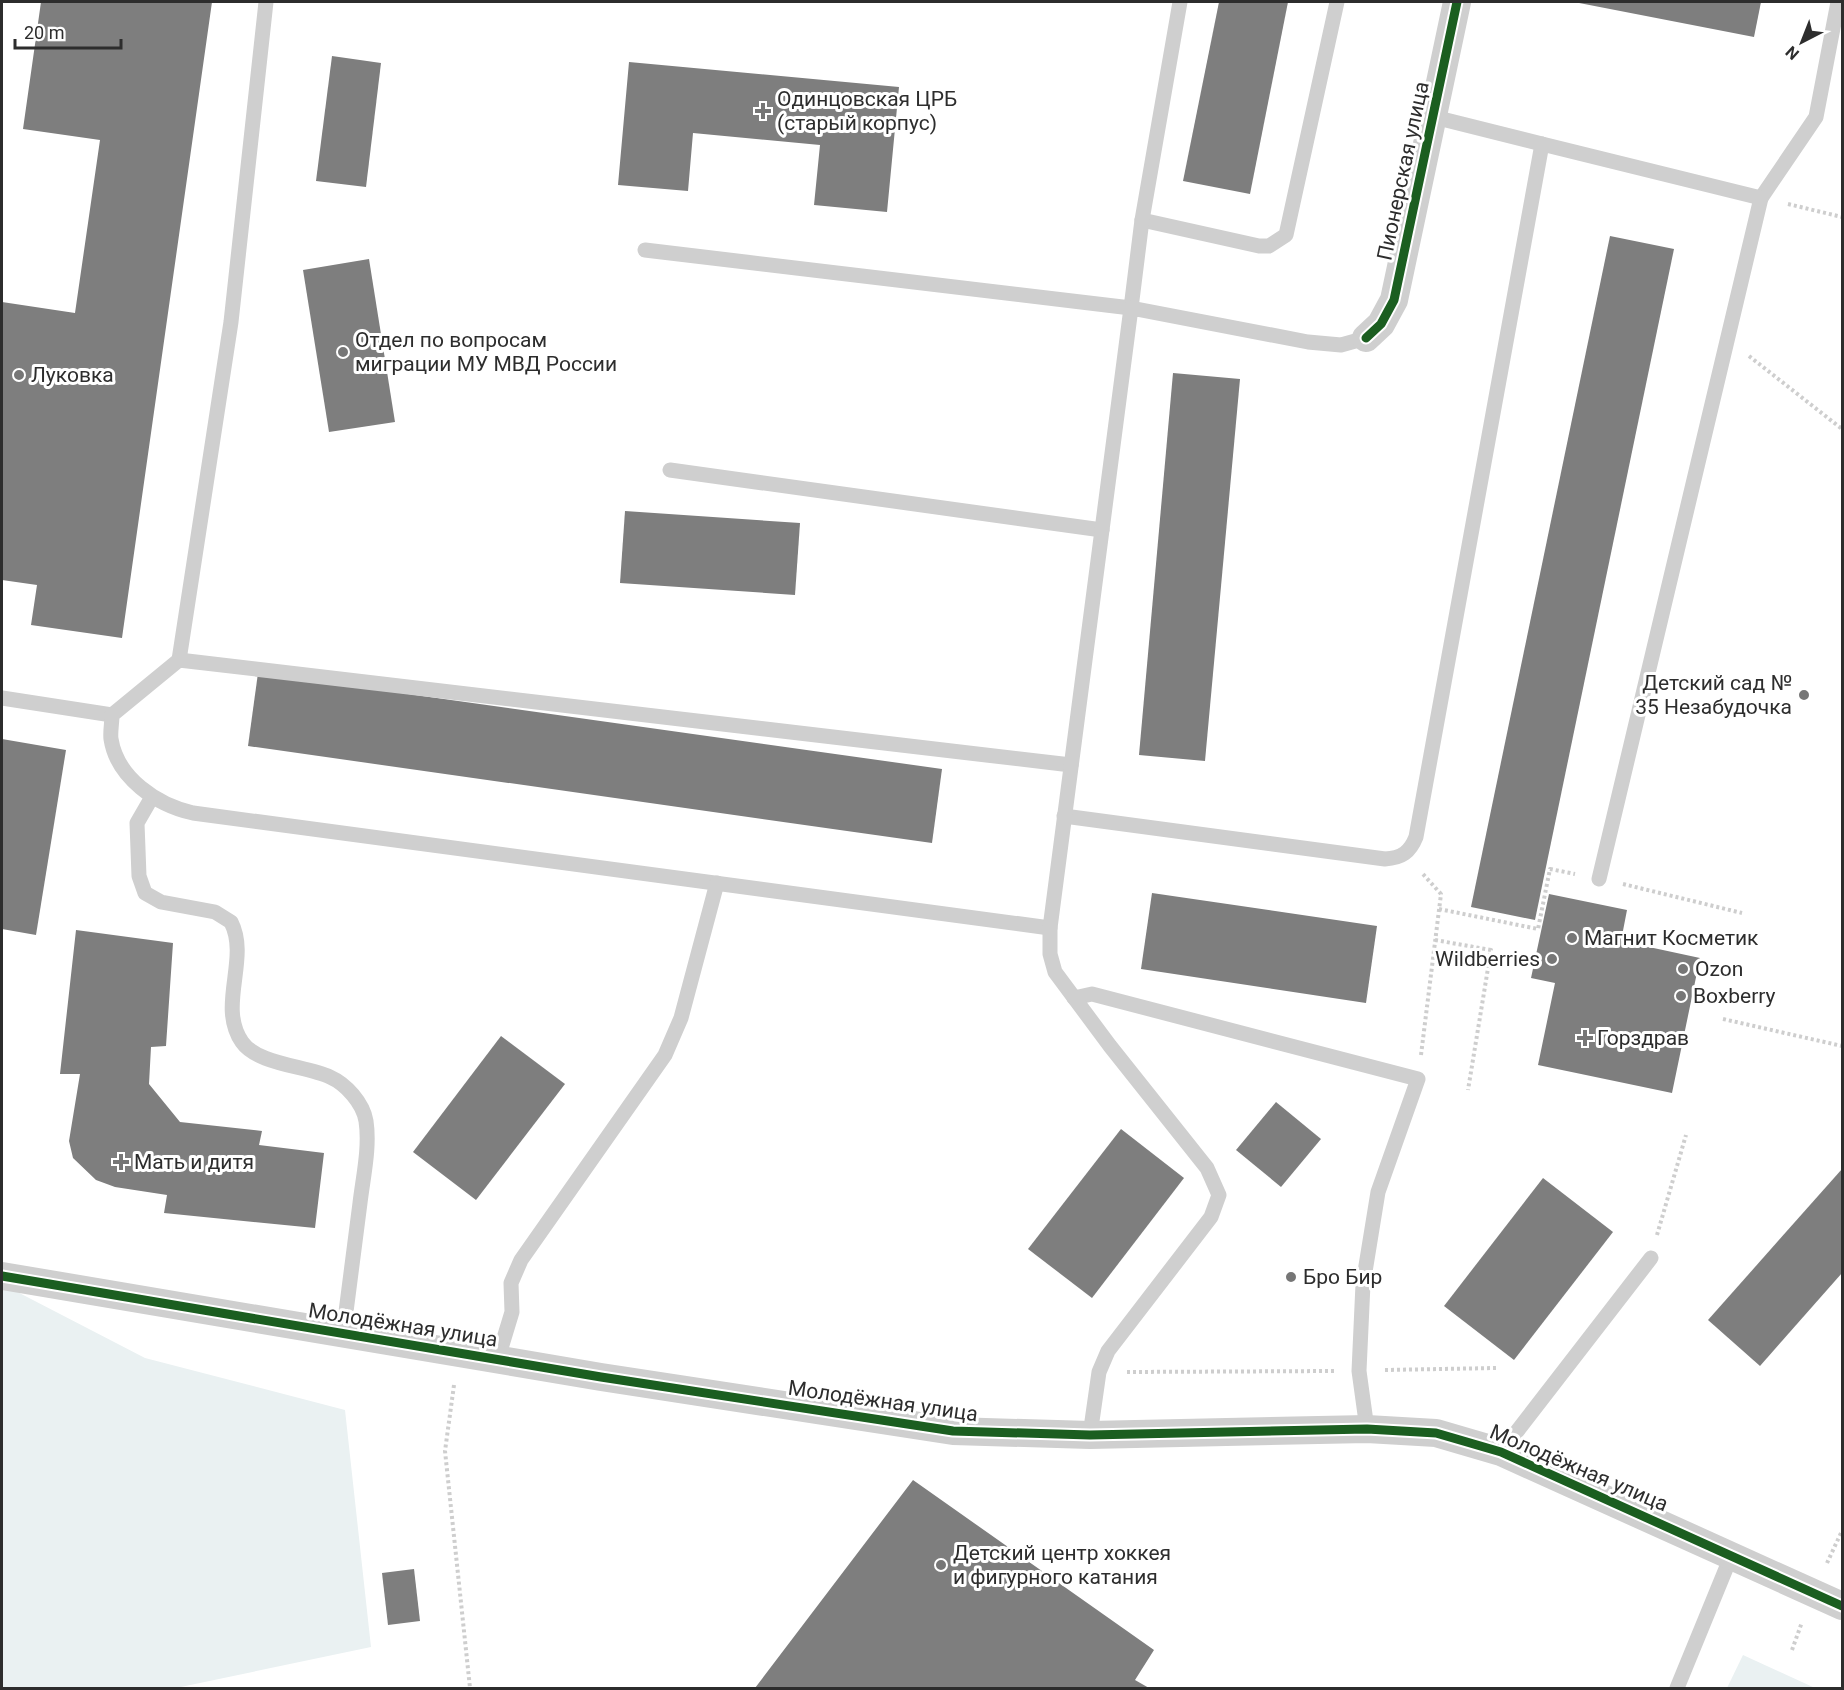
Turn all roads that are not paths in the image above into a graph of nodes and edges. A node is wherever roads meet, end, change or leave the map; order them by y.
1 (266, 2) edge
2 (1180, 2) edge
3 (1337, 2) edge
4 (1456, 2) edge
5 (1838, 2) edge
6 (1434, 117) junction
7 (1542, 144) junction
8 (1761, 198) junction
9 (1142, 220) junction
10 (645, 250) dead end
11 (1131, 308) junction
12 (1366, 338) joint
13 (670, 470) dead end
14 (1102, 530) junction
15 (179, 660) junction
16 (2, 698) edge
17 (112, 715) junction
18 (1071, 765) junction
19 (152, 797) junction
20 (1064, 816) junction
21 (1599, 879) road end
22 (717, 883) junction
23 (1050, 928) junction
24 (1074, 998) junction
25 (1651, 1258) road end
26 (2, 1276) edge
27 (343, 1335) junction
28 (498, 1358) junction
29 (1367, 1429) junction
30 (1090, 1435) junction
31 (1501, 1452) junction
32 (1732, 1554) junction
33 (1842, 1606) edge
34 (1677, 1689) edge

1 - 15 lane
2 - 9 lane
3 - 9 lane
4 - 6 street, Пионерская улица
5 - 8 lane
6 - 7 lane
6 - 12 street, Пионерская улица
7 - 8 lane
7 - 20 lane
8 - 21 lane
9 - 11 lane
10 - 11 lane
11 - 12 lane
11 - 14 lane
13 - 14 lane
14 - 18 lane
15 - 17 lane
15 - 18 lane
16 - 17 lane
17 - 19 lane
18 - 20 lane
19 - 22 lane
19 - 27 lane
20 - 23 lane
22 - 23 lane
22 - 28 lane
23 - 24 lane
24 - 29 lane
24 - 30 lane
25 - 31 lane
26 - 27 street, Молодёжная улица
27 - 28 street, Молодёжная улица
28 - 30 street, Молодёжная улица
29 - 30 street, Молодёжная улица
29 - 31 street, Молодёжная улица
31 - 32 street, Молодёжная улица
32 - 33 street, Молодёжная улица
32 - 34 lane

